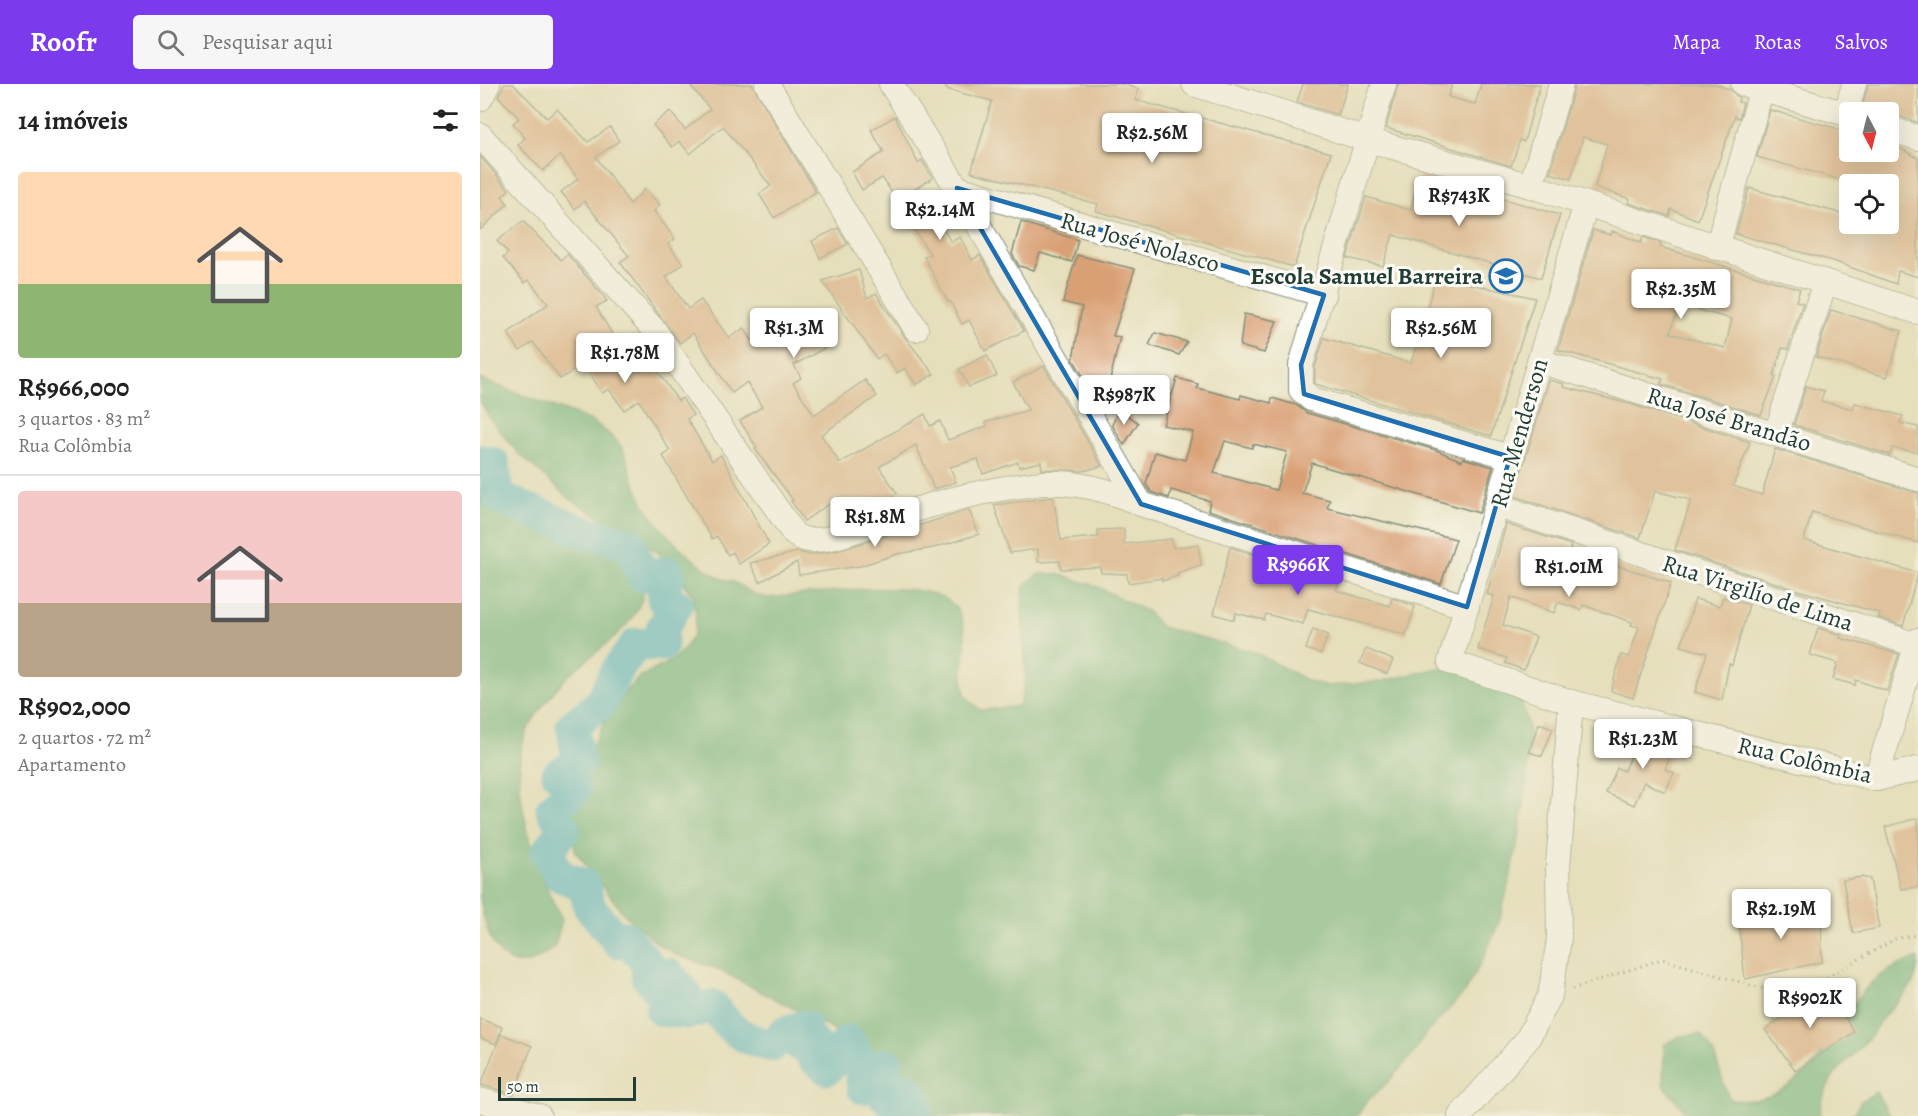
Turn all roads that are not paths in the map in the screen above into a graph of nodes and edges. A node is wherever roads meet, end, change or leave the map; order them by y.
1 (488, 84) edge
2 (767, 84) edge
3 (891, 84) edge
4 (1384, 84) edge
5 (1561, 84) edge
6 (1854, 84) edge
7 (1202, 85) edge
8 (1756, 86) edge
9 (480, 99) edge
10 (1850, 102) edge
11 (1839, 112) edge
12 (1899, 132) edge
13 (480, 135) edge
14 (1918, 138) edge
15 (1368, 140) junction
16 (1532, 186) junction
17 (957, 188) junction
18 (1586, 204) junction
19 (1718, 248) junction
20 (1825, 282) junction
21 (1324, 295) junction
22 (1918, 312) edge
23 (916, 329) dead end
24 (1539, 361) junction
25 (1776, 434) junction
26 (1510, 457) junction
27 (1918, 479) edge
28 (1141, 504) junction
29 (1498, 506) junction
30 (1467, 608) junction
31 (1917, 642) edge
32 (1450, 662) joint
33 (1571, 702) junction
34 (1918, 769) edge
35 (1876, 779) junction
36 (480, 1100) edge
37 (539, 1116) edge
38 (1460, 1116) edge

1 - 9 street
2 - 23 street
3 - 17 street
4 - 15 street
5 - 16 street
6 - 10 street
7 - 15 street
8 - 11 street
8 - 19 street
12 - 14 street
13 - 28 street
15 - 16 street
15 - 21 street
16 - 18 street
17 - 21 street, Rua José Nolasco
17 - 28 street
18 - 19 street
18 - 24 street, Rua Menderson
19 - 20 street
20 - 22 street
20 - 25 street
21 - 26 street
24 - 25 street, Rua José Brandão
24 - 26 street, Rua Menderson
25 - 27 street, Rua José Brandão
26 - 29 street, Rua Menderson
28 - 30 street
29 - 30 street, Rua Menderson
29 - 31 street, Rua Virgilío de Lima
30 - 32 street, Rua Menderson
31 - 35 street
32 - 33 street, Rua Colômbia
33 - 35 street, Rua Colômbia
33 - 38 street
34 - 35 street, Rua Colômbia
36 - 37 street

